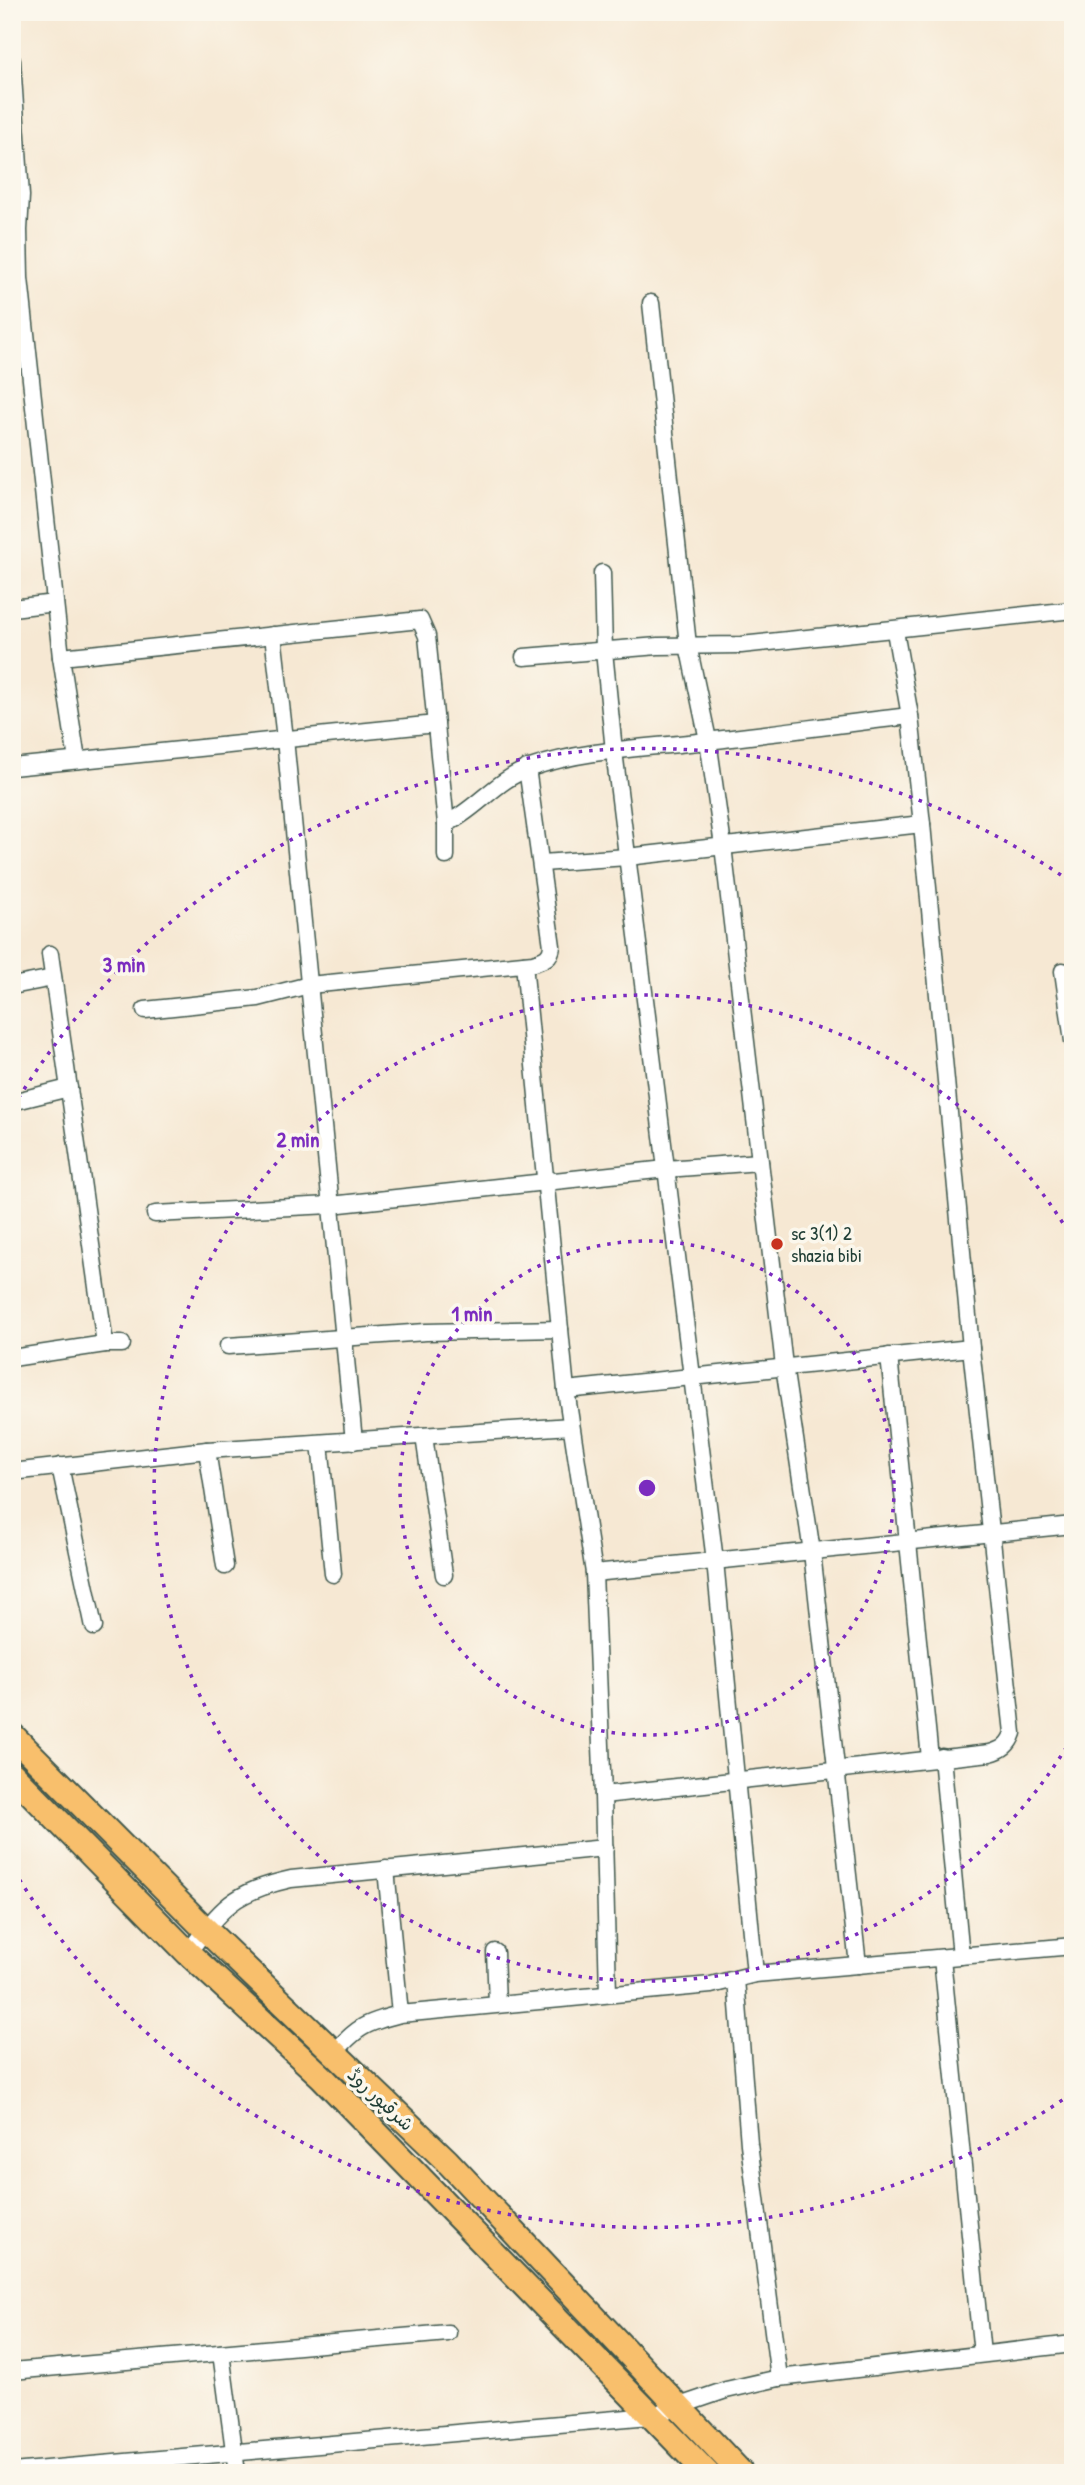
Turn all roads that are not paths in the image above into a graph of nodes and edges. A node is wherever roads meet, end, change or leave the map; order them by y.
1 (12, 61) edge
2 (651, 303) dead end
3 (602, 573) dead end
4 (55, 603) junction
5 (12, 608) edge
6 (1073, 610) edge
7 (895, 631) junction
8 (273, 635) junction
9 (688, 645) junction
10 (604, 651) junction
11 (61, 657) junction
12 (524, 657) dead end
13 (910, 716) junction
14 (436, 724) junction
15 (285, 739) junction
16 (708, 740) junction
17 (614, 751) junction
18 (77, 760) junction
19 (12, 767) edge
20 (527, 768) junction
21 (446, 824) junction
22 (922, 824) junction
23 (723, 846) junction
24 (446, 856) dead end
25 (627, 857) junction
26 (542, 863) junction
27 (50, 954) dead end
28 (524, 964) junction
29 (1063, 971) dead end
30 (53, 978) junction
31 (309, 985) junction
32 (12, 986) edge
33 (145, 1010) dead end
34 (1073, 1041) edge
35 (69, 1088) junction
36 (12, 1102) edge
37 (760, 1162) junction
38 (666, 1169) junction
39 (544, 1183) junction
40 (331, 1205) junction
41 (155, 1214) dead end
42 (560, 1329) junction
43 (345, 1339) junction
44 (229, 1346) dead end
45 (971, 1348) junction
46 (890, 1356) junction
47 (12, 1358) edge
48 (784, 1366) junction
49 (692, 1378) junction
50 (566, 1390) junction
51 (571, 1426) junction
52 (424, 1436) junction
53 (354, 1441) junction
54 (320, 1443) junction
55 (207, 1450) junction
56 (60, 1466) junction
57 (12, 1472) edge
58 (1073, 1525) edge
59 (992, 1534) junction
60 (909, 1542) junction
61 (812, 1552) junction
62 (715, 1562) junction
63 (225, 1566) dead end
64 (594, 1573) junction
65 (333, 1574) dead end
66 (444, 1575) dead end
67 (94, 1627) dead end
68 (12, 1735) edge
69 (936, 1757) junction
70 (836, 1768) junction
71 (12, 1774) edge
72 (735, 1780) junction
73 (603, 1795) junction
74 (605, 1848) junction
75 (386, 1869) junction
76 (205, 1929) junction
77 (1073, 1946) edge
78 (495, 1952) dead end
79 (188, 1954) junction
80 (961, 1956) junction
81 (942, 1958) junction
82 (858, 1965) junction
83 (755, 1974) junction
84 (736, 1979) junction
85 (608, 1994) junction
86 (497, 2004) junction
87 (400, 2014) junction
88 (333, 2054) junction
89 (447, 2333) dead end
90 (1073, 2344) edge
91 (221, 2353) junction
92 (982, 2354) junction
93 (12, 2371) edge
94 (779, 2378) junction
95 (678, 2406) junction
96 (650, 2416) junction
97 (234, 2451) junction
98 (12, 2472) edge
99 (237, 2473) edge
100 (707, 2473) edge
101 (741, 2473) edge

1 - 4 street
2 - 9 street
3 - 10 street
4 - 5 street
4 - 11 street
6 - 7 street
7 - 9 street
7 - 13 street
8 - 11 street
8 - 14 street
8 - 15 street
9 - 10 street
9 - 16 street
10 - 12 street
10 - 17 street
11 - 18 street
13 - 16 street
13 - 22 street
14 - 15 street
14 - 21 street
15 - 18 street
15 - 31 street
16 - 17 street
16 - 23 street
17 - 20 street
17 - 25 street
18 - 19 street
20 - 21 street
20 - 26 street
21 - 24 street
22 - 23 street
22 - 45 street
23 - 25 street
23 - 37 street
25 - 26 street
25 - 38 street
26 - 28 street
27 - 30 street
28 - 31 street
28 - 39 street
29 - 34 street
30 - 32 street
30 - 35 street
31 - 33 street
31 - 40 street
35 - 36 street
35 - 47 street
37 - 38 street
37 - 48 street
38 - 39 street
38 - 49 street
39 - 40 street
39 - 42 street
40 - 41 street
40 - 43 street
42 - 43 street
42 - 50 street
43 - 44 street
43 - 53 street
45 - 46 street
45 - 59 street
46 - 48 street
46 - 60 street
48 - 49 street
48 - 61 street
49 - 50 street
49 - 62 street
50 - 51 street
51 - 52 street
51 - 64 street
52 - 53 street
52 - 66 street
53 - 54 street
54 - 55 street
54 - 65 street
55 - 56 street
55 - 63 street
56 - 57 street
56 - 67 street
58 - 59 street
59 - 60 street
59 - 69 street
60 - 61 street
60 - 69 street
61 - 62 street
61 - 70 street
62 - 64 street
62 - 72 street
64 - 73 street
68 - 76 main road, شرقپور روڈ
69 - 70 street
69 - 80 street
70 - 72 street
70 - 82 street
71 - 79 main road, شرقپور روڈ
72 - 73 street
72 - 83 street
73 - 74 street
74 - 75 street
74 - 85 street
75 - 76 street
75 - 87 street
76 - 79 street
76 - 88 main road, شرقپور روڈ
77 - 80 street
78 - 86 street
79 - 96 main road, شرقپور روڈ
80 - 81 street
81 - 82 street
81 - 92 street
82 - 83 street
83 - 84 street
84 - 85 street
84 - 94 street
85 - 86 street
86 - 87 street
87 - 88 street
88 - 95 main road, شرقپور روڈ
89 - 91 street
90 - 92 street
91 - 93 street
91 - 97 street
92 - 94 street
94 - 95 street
95 - 96 street
95 - 101 main road, شرقپور روڈ
96 - 97 street
96 - 100 main road, شرقپور روڈ
97 - 98 street
97 - 99 street

